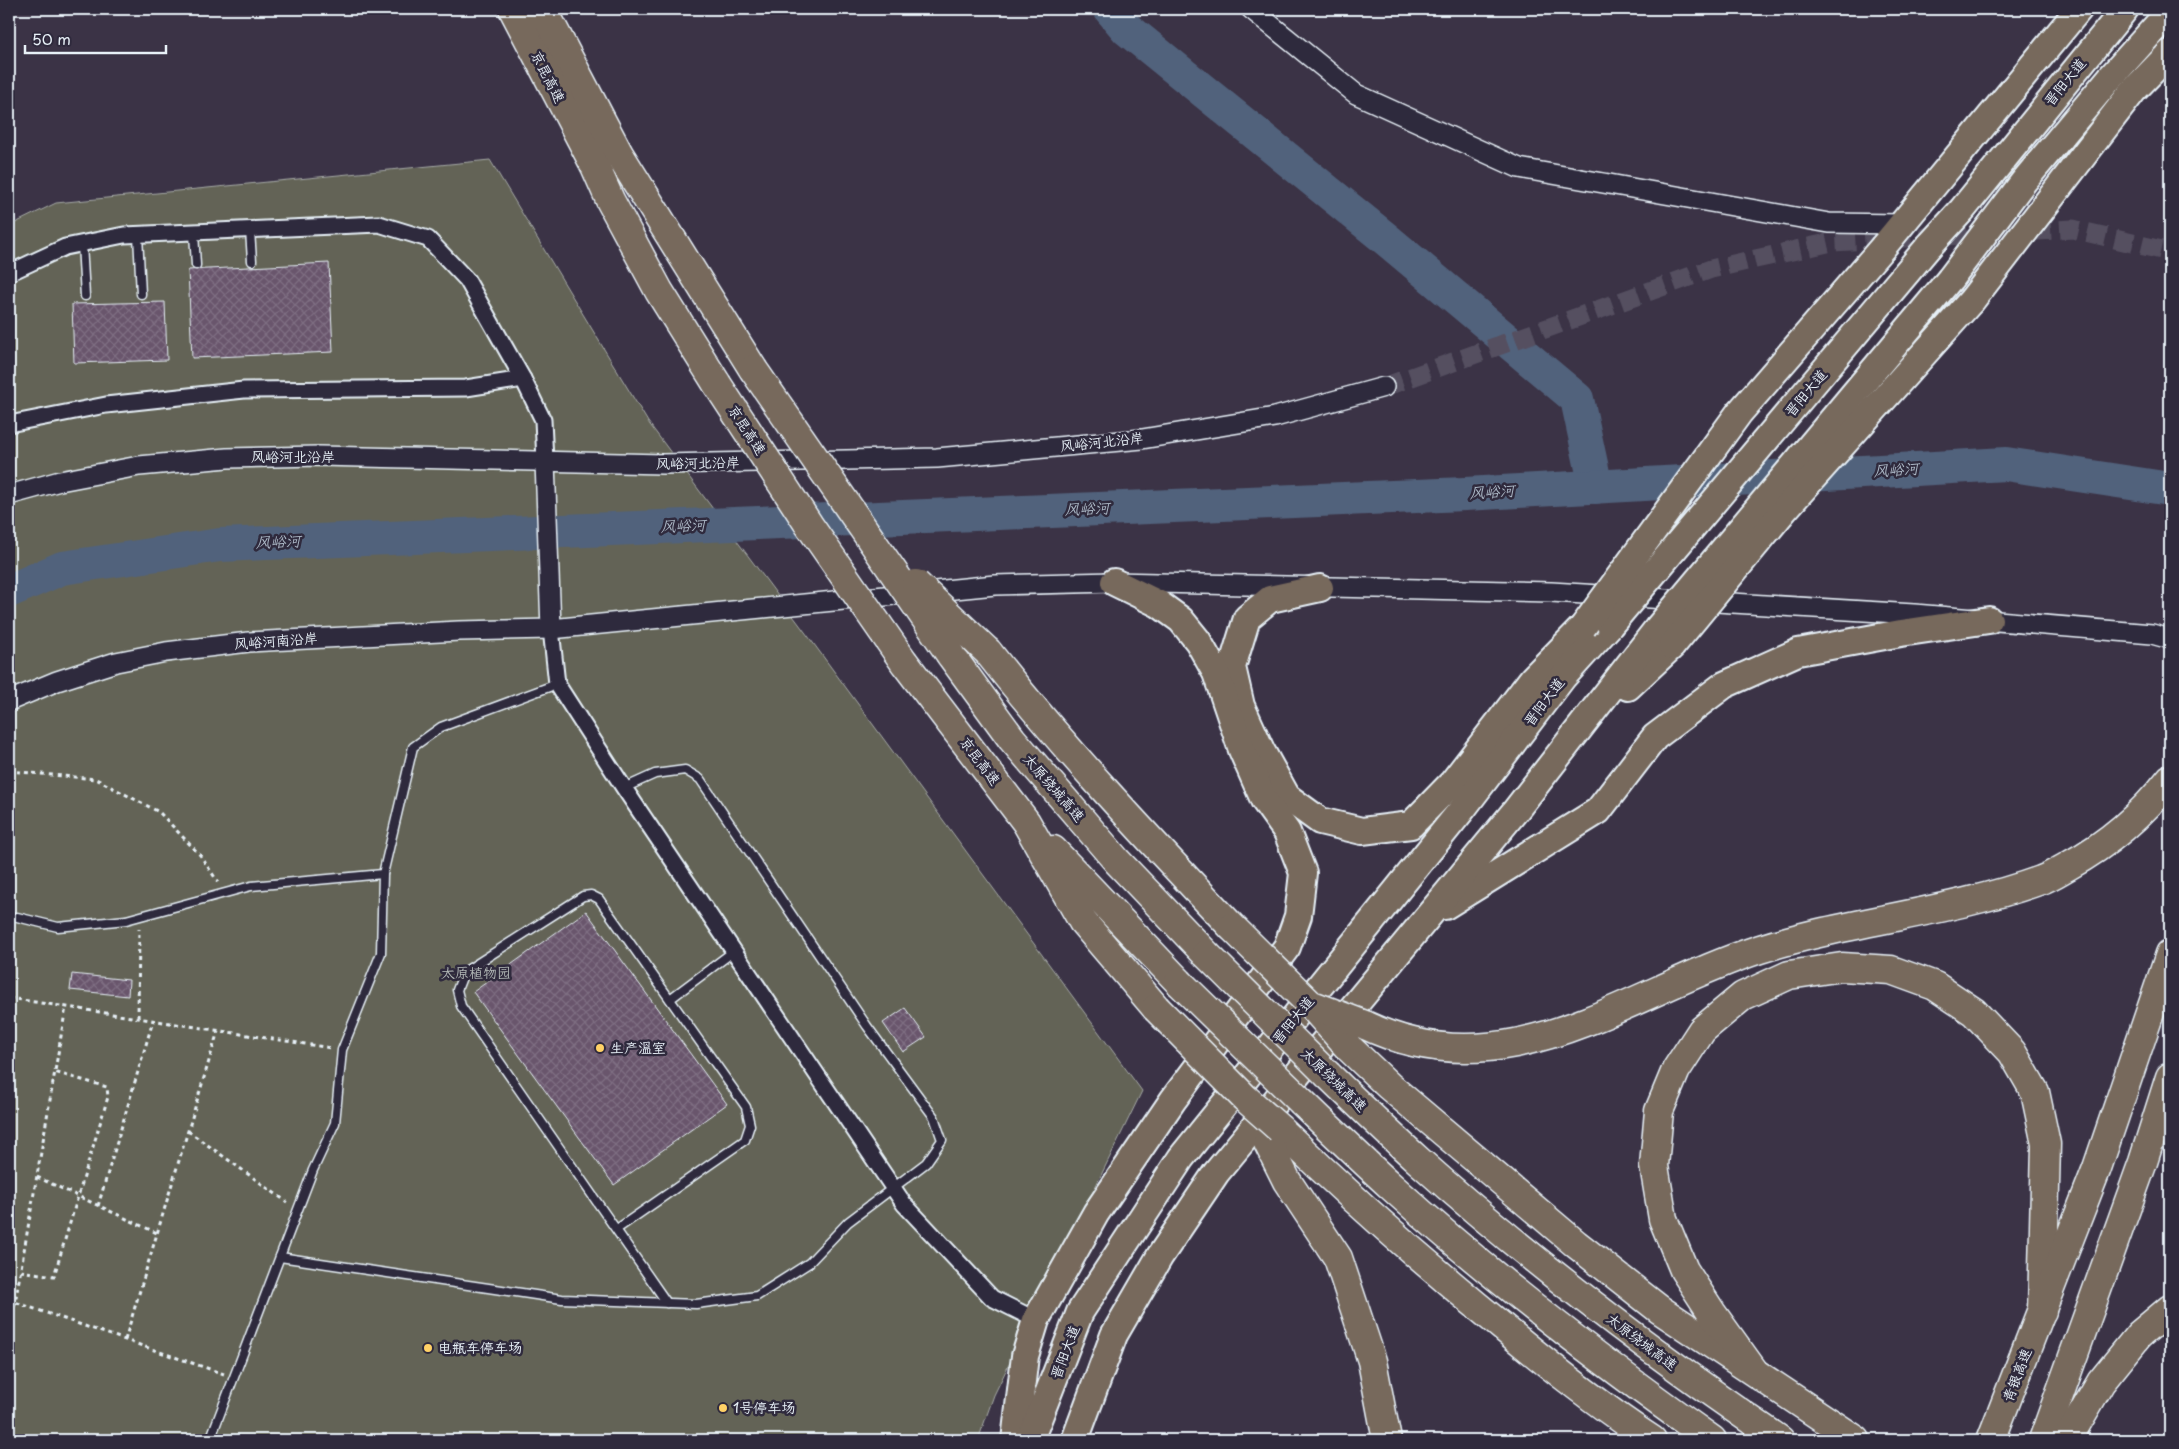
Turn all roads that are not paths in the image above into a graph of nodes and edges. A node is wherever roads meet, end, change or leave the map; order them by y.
1 (513, 9) edge
2 (543, 9) edge
3 (1251, 9) edge
4 (2078, 9) edge
5 (2125, 9) edge
6 (2167, 14) edge
7 (2170, 53) edge
8 (1901, 224) junction
9 (250, 230) junction
10 (194, 233) junction
11 (138, 235) junction
12 (82, 244) junction
13 (252, 261) dead end
14 (196, 265) dead end
15 (9, 273) edge
16 (141, 294) dead end
17 (85, 296) dead end
18 (522, 379) junction
19 (1384, 386) tunnel mouth
20 (9, 424) edge
21 (545, 461) junction
22 (9, 495) edge
23 (877, 546) junction
24 (1114, 582) junction
25 (1320, 588) junction
26 (1989, 620) junction
27 (551, 621) junction
28 (1583, 627) junction
29 (1664, 637) junction
30 (2170, 639) edge
31 (1562, 677) junction
32 (557, 684) junction
33 (9, 701) edge
34 (2170, 779) edge
35 (624, 788) junction
36 (1026, 822) junction
37 (383, 874) junction
38 (17, 917) dead end
39 (1425, 918) junction
40 (734, 951) junction
41 (2170, 954) edge
42 (670, 999) junction
43 (1311, 1005) junction
44 (2170, 1077) edge
45 (1274, 1136) junction
46 (893, 1188) junction
47 (617, 1229) junction
48 (280, 1257) junction
49 (667, 1302) junction
50 (2170, 1309) edge
51 (2042, 1311) junction
52 (1036, 1320) junction
53 (1753, 1370) junction
54 (210, 1440) edge
55 (1015, 1440) edge
56 (1030, 1440) edge
57 (1075, 1440) edge
58 (1387, 1440) edge
59 (1652, 1440) edge
60 (1712, 1440) edge
61 (1780, 1440) edge
62 (1856, 1440) edge
63 (1991, 1440) edge
64 (2043, 1440) edge
65 (2067, 1440) edge

1 - 36 highway, 京昆高速, bridge
2 - 23 highway, 京昆高速, bridge
3 - 8 street
4 - 8 highway
5 - 31 highway, 晋阳大道, bridge
6 - 29 highway, bridge
7 - 29 highway, bridge
8 - 28 highway, bridge
9 - 10 street
9 - 13 lane
9 - 18 street
10 - 11 street
10 - 14 lane
11 - 12 street
11 - 16 lane
12 - 15 street
12 - 17 lane
18 - 20 street
18 - 21 street
19 - 21 street, 风峪河北沿岸
21 - 22 street, 风峪河北沿岸
21 - 27 street
23 - 43 highway, bridge
23 - 61 highway, 太原绕城高速, bridge
24 - 25 street, 风峪河南沿岸
24 - 27 street, 风峪河南沿岸
24 - 52 highway
25 - 26 street, 风峪河南沿岸
25 - 28 highway
26 - 30 street, 风峪河南沿岸
26 - 39 highway
27 - 32 street
27 - 33 street, 风峪河南沿岸
28 - 31 highway
29 - 39 highway
31 - 56 highway, 晋阳大道
32 - 35 street
32 - 37 lane
34 - 43 highway, bridge
35 - 40 street
35 - 46 lane
36 - 45 highway, bridge
36 - 60 highway, bridge
37 - 38 lane
37 - 48 lane
39 - 57 highway
40 - 42 lane
40 - 46 street
41 - 51 highway, 青银高速
42 - 47 lane
42 - 47 lane
43 - 53 highway, bridge
44 - 64 highway
45 - 58 highway
45 - 59 highway
46 - 49 lane
46 - 52 street
47 - 49 lane
48 - 49 lane
48 - 54 lane
50 - 65 highway
51 - 53 highway
51 - 63 highway, 青银高速
52 - 55 highway
53 - 62 highway

